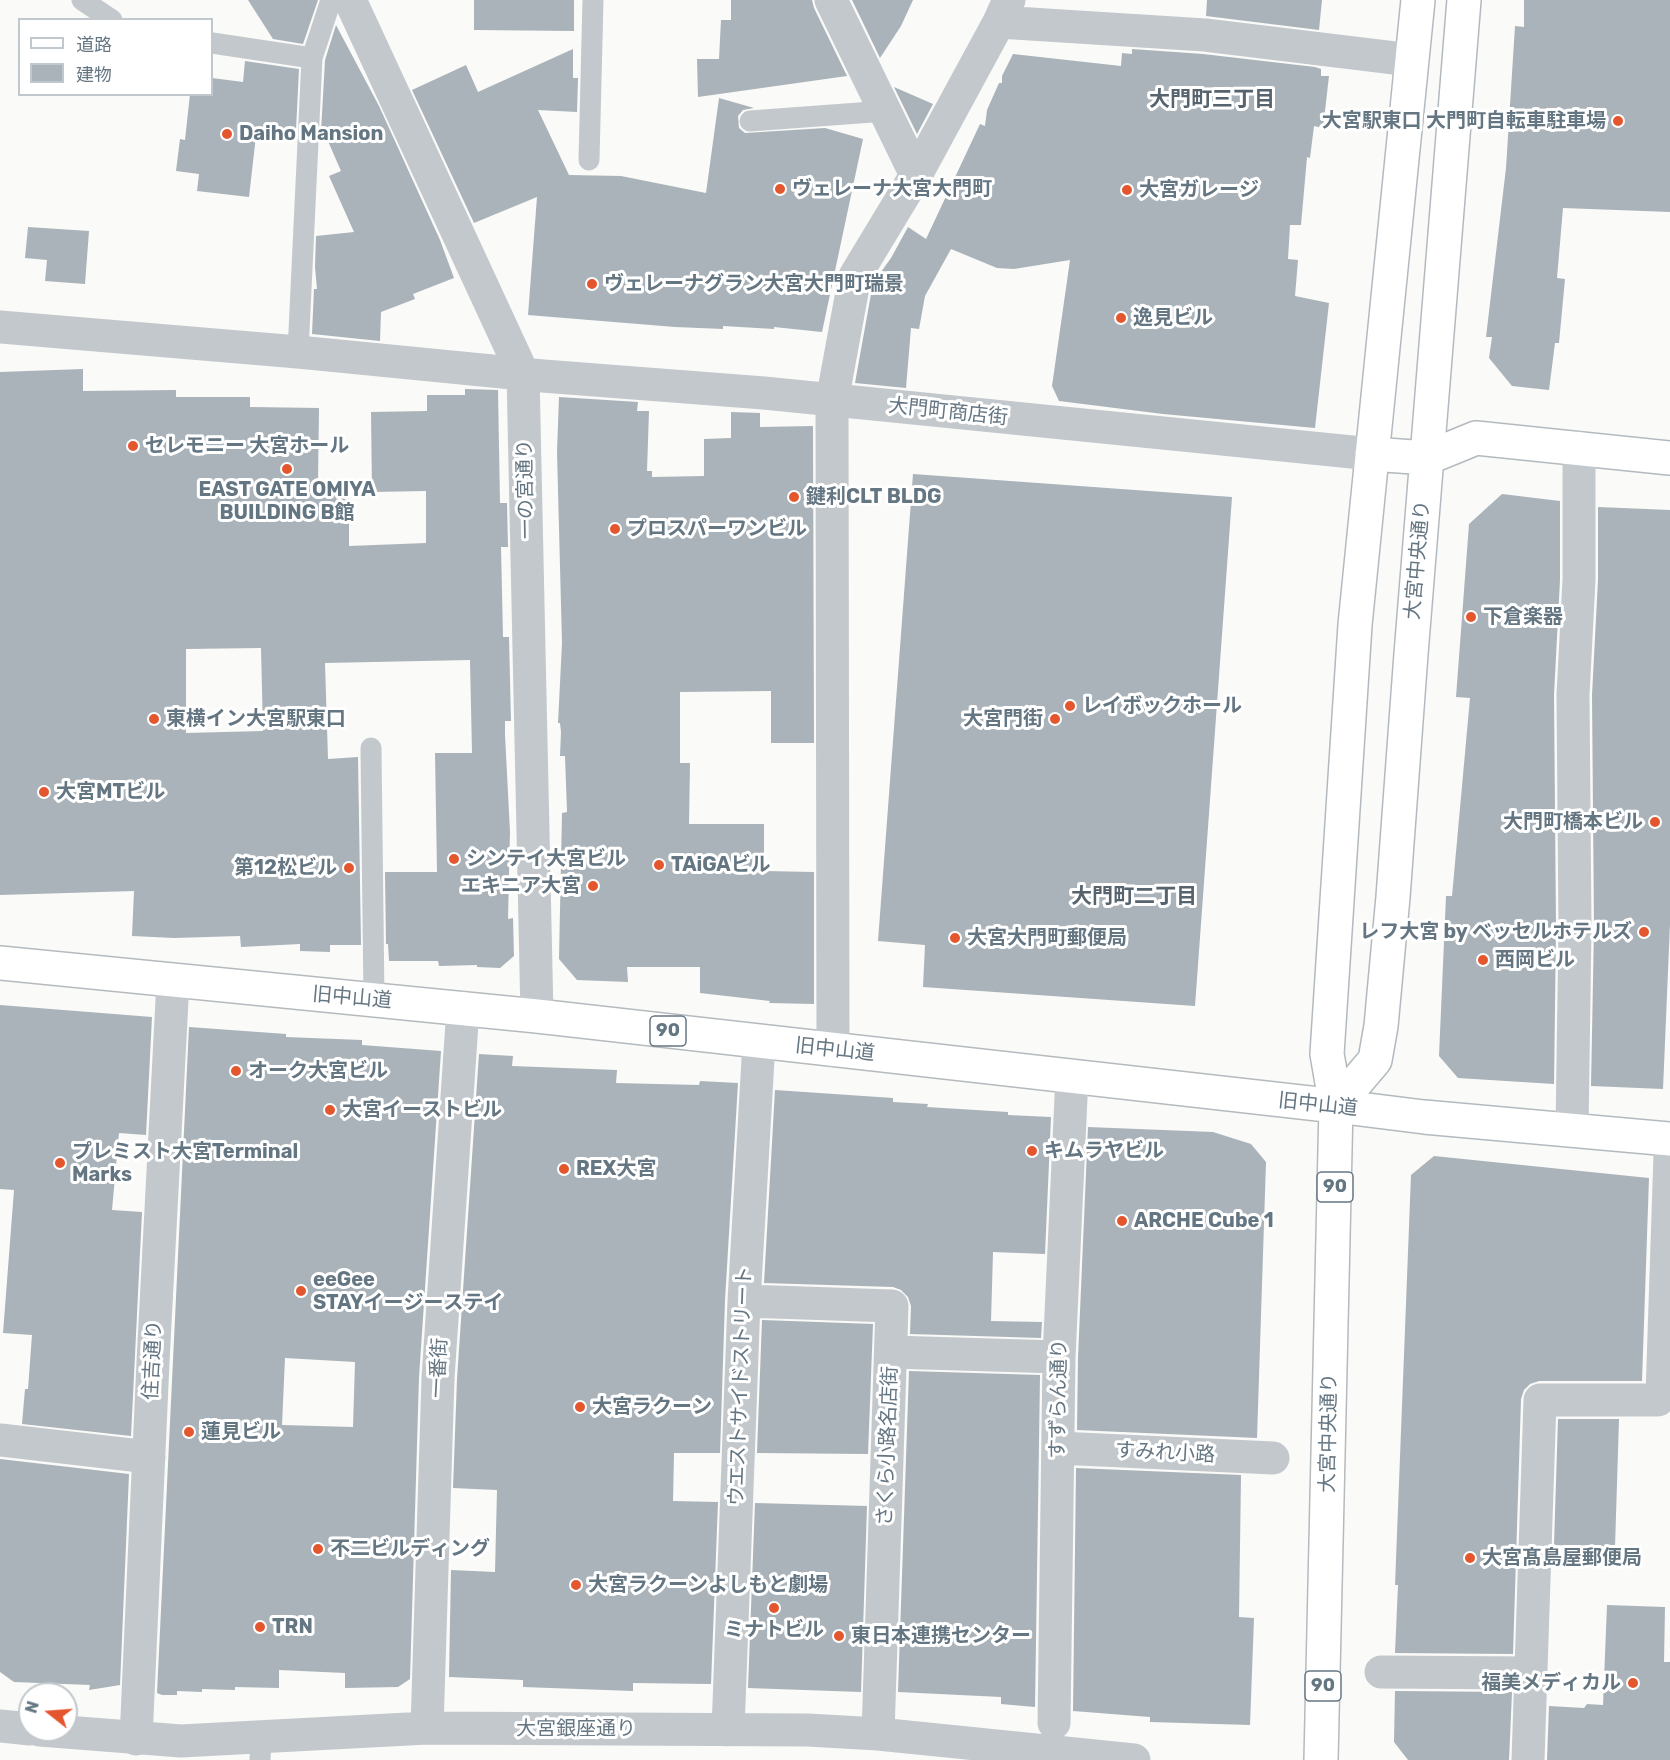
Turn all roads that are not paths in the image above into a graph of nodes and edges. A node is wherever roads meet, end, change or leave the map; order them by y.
1 (82, 0) edge
2 (331, 0) edge
3 (350, 0) edge
4 (593, 0) edge
5 (831, 0) edge
6 (1418, 0) edge
7 (1464, 0) edge
8 (1004, 11) edge
9 (109, 18) edge
10 (213, 43) edge
11 (312, 58) junction
12 (1411, 60) junction
13 (886, 111) junction
14 (750, 121) dead end
15 (589, 160) dead end
16 (916, 175) junction
17 (0, 327) edge
18 (298, 352) junction
19 (523, 374) junction
20 (832, 401) junction
21 (1579, 448) junction
22 (1372, 454) junction
23 (1427, 458) junction
24 (1670, 458) edge
25 (371, 748) dead end
26 (0, 963) edge
27 (173, 981) junction
28 (374, 1000) junction
29 (463, 1008) junction
30 (537, 1016) junction
31 (759, 1042) junction
32 (833, 1050) junction
33 (1071, 1076) junction
34 (1336, 1107) junction
35 (1572, 1130) junction
36 (1670, 1139) edge
37 (1670, 1154) edge
38 (744, 1301) junction
39 (891, 1352) junction
40 (1059, 1357) junction
41 (0, 1440) edge
42 (1058, 1448) junction
43 (149, 1456) junction
44 (1273, 1458) dead end
45 (1381, 1672) dead end
46 (1530, 1673) junction
47 (1054, 1723) dead end
48 (0, 1726) edge
49 (18, 1728) edge
50 (427, 1728) junction
51 (728, 1730) junction
52 (78, 1734) edge
53 (878, 1734) junction
54 (136, 1739) junction
55 (260, 1749) edge
56 (1119, 1759) edge
57 (1321, 1760) edge
58 (1528, 1760) edge

1 - 9 lane
2 - 11 lane
3 - 19 street, 一の宮通り
4 - 15 lane
5 - 13 street
6 - 12 main road, 大宮中央通り
7 - 23 main road, 大宮中央通り
8 - 12 street
8 - 16 street
10 - 11 lane
11 - 18 lane
12 - 22 main road, 大宮中央通り
13 - 14 lane
13 - 16 street
16 - 20 street
17 - 18 street, 大門町商店街
18 - 19 street, 大門町商店街
19 - 20 street, 大門町商店街
19 - 30 street, 一の宮通り
20 - 22 street, 大門町商店街
20 - 32 street
21 - 23 main road
21 - 24 main road
21 - 35 street
22 - 23 main road
22 - 34 main road, 大宮中央通り
23 - 34 main road, 大宮中央通り
25 - 28 lane
26 - 27 main road, 旧中山道 / 90
27 - 28 main road, 旧中山道 / 90
27 - 43 street, 住吉通り
28 - 29 main road, 旧中山道 / 90
29 - 30 main road, 旧中山道 / 90
29 - 50 street, 一番街
30 - 31 main road, 旧中山道 / 90
31 - 32 main road, 旧中山道 / 90
31 - 38 street, ウエストサイドストリート
32 - 33 main road, 旧中山道 / 90
33 - 34 main road, 旧中山道 / 90
33 - 40 street, すずらん通り
34 - 35 main road, 旧中山道
34 - 57 main road, 大宮中央通り / 90
35 - 36 main road, 旧中山道
37 - 46 street
38 - 39 street, さくら小路名店街
38 - 51 street, ウエストサイドストリート
39 - 40 street
39 - 53 street, さくら小路名店街
40 - 42 street, すずらん通り
41 - 43 street
42 - 44 street, すみれ小路
42 - 47 street, すずらん通り
43 - 54 street, 住吉通り
45 - 46 street
46 - 58 street
48 - 49 street
50 - 51 street, 大宮銀座通り
50 - 55 street, 大宮銀座通り
51 - 53 street, 大宮銀座通り
52 - 54 street, 大宮銀座通り
53 - 56 street, 大宮銀座通り
54 - 55 street, 大宮銀座通り

